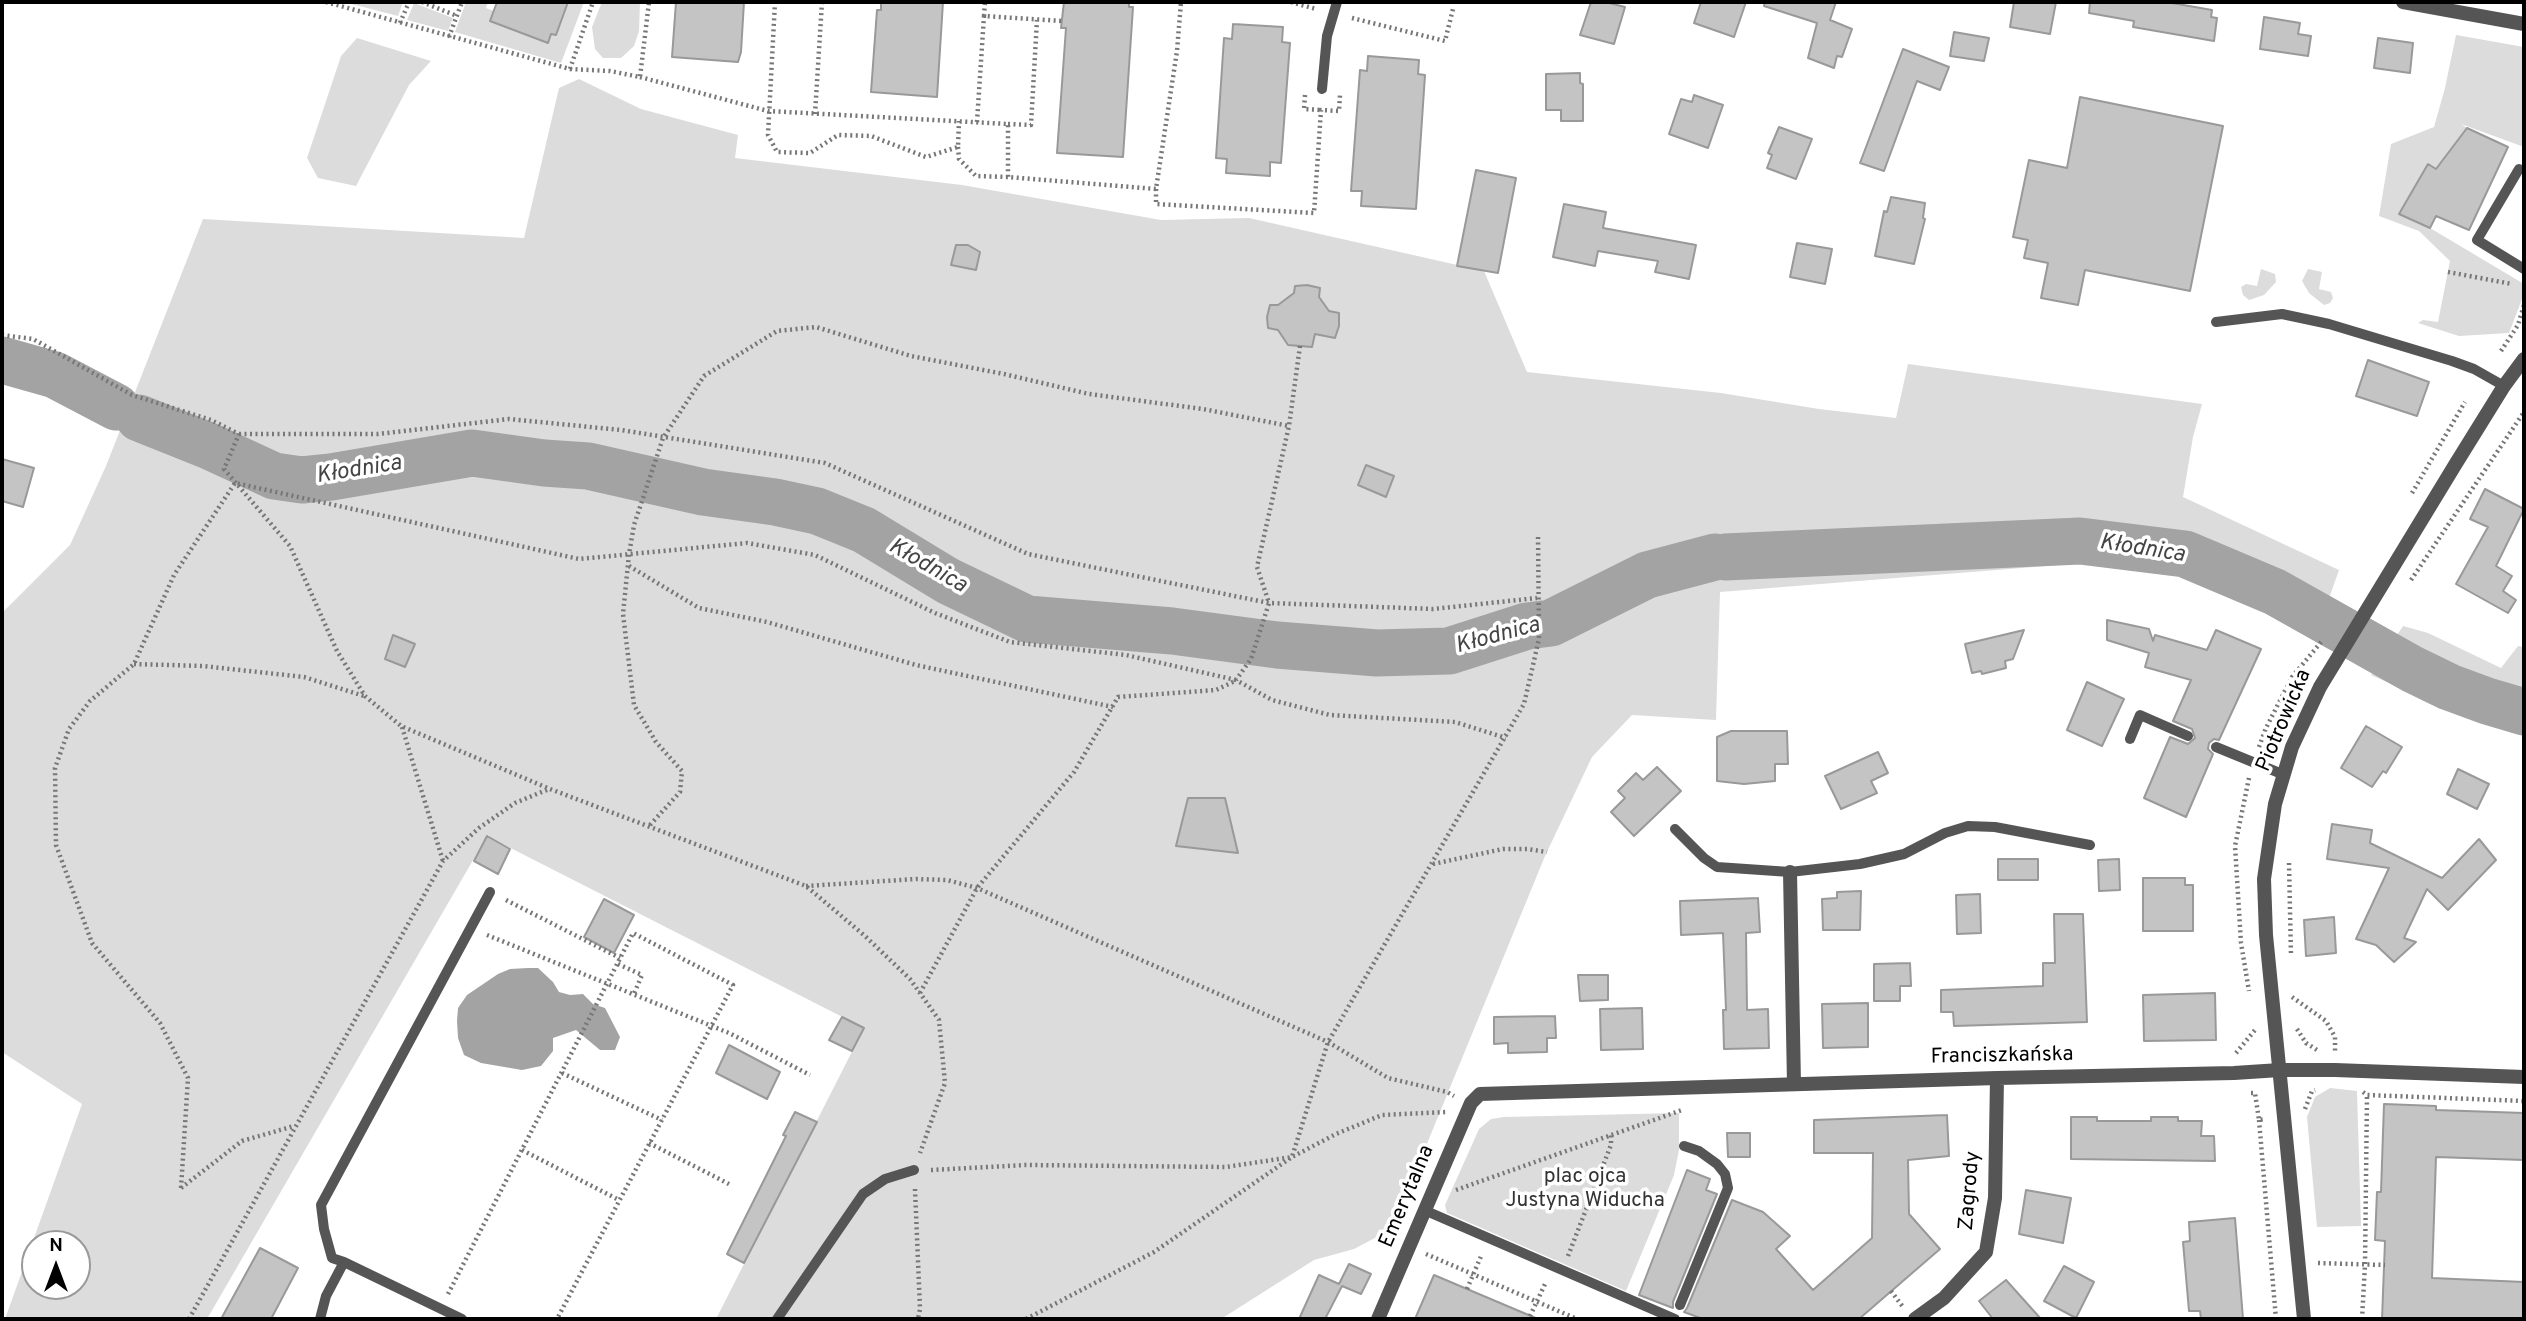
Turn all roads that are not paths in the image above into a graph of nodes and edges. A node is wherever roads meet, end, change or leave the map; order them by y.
1 (1338, 2) edge
2 (2403, 2) edge
3 (2524, 24) edge
4 (1322, 89) dead end
5 (2519, 169) dead end
6 (2524, 269) edge
7 (2216, 322) dead end
8 (2524, 359) edge
9 (2504, 386) junction
10 (2188, 737) dead end
11 (2130, 739) dead end
12 (2216, 747) dead end
13 (2283, 774) junction
14 (1675, 829) dead end
15 (2090, 845) dead end
16 (1790, 872) junction
17 (490, 892) road end
18 (2280, 1069) junction
19 (2524, 1077) edge
20 (1997, 1078) junction
21 (1794, 1084) junction
22 (1476, 1099) joint
23 (1684, 1146) dead end
24 (914, 1170) road end
25 (1431, 1213) junction
26 (344, 1262) junction
27 (1680, 1305) dead end
28 (1910, 1315) edge
29 (320, 1319) edge
30 (463, 1319) edge
31 (777, 1319) edge
32 (1378, 1319) edge
33 (1675, 1319) edge
34 (2304, 1319) edge

1 - 4 lane
2 - 3 street
5 - 6 lane
7 - 9 lane
8 - 9 street, Piotrowicka
9 - 13 street, Piotrowicka
10 - 11 lane
12 - 13 lane
13 - 18 street, Piotrowicka
14 - 16 lane
15 - 16 lane
16 - 21 street
17 - 26 lane
18 - 19 street, Franciszkańska
18 - 20 street, Franciszkańska
18 - 34 street, Piotrowicka
20 - 21 street, Franciszkańska
20 - 28 street, Zagrody
21 - 22 street, Franciszkańska
22 - 25 street, Emerytalna
23 - 27 lane
24 - 31 lane
25 - 32 street, Emerytalna
25 - 33 lane
26 - 29 lane
26 - 30 lane

